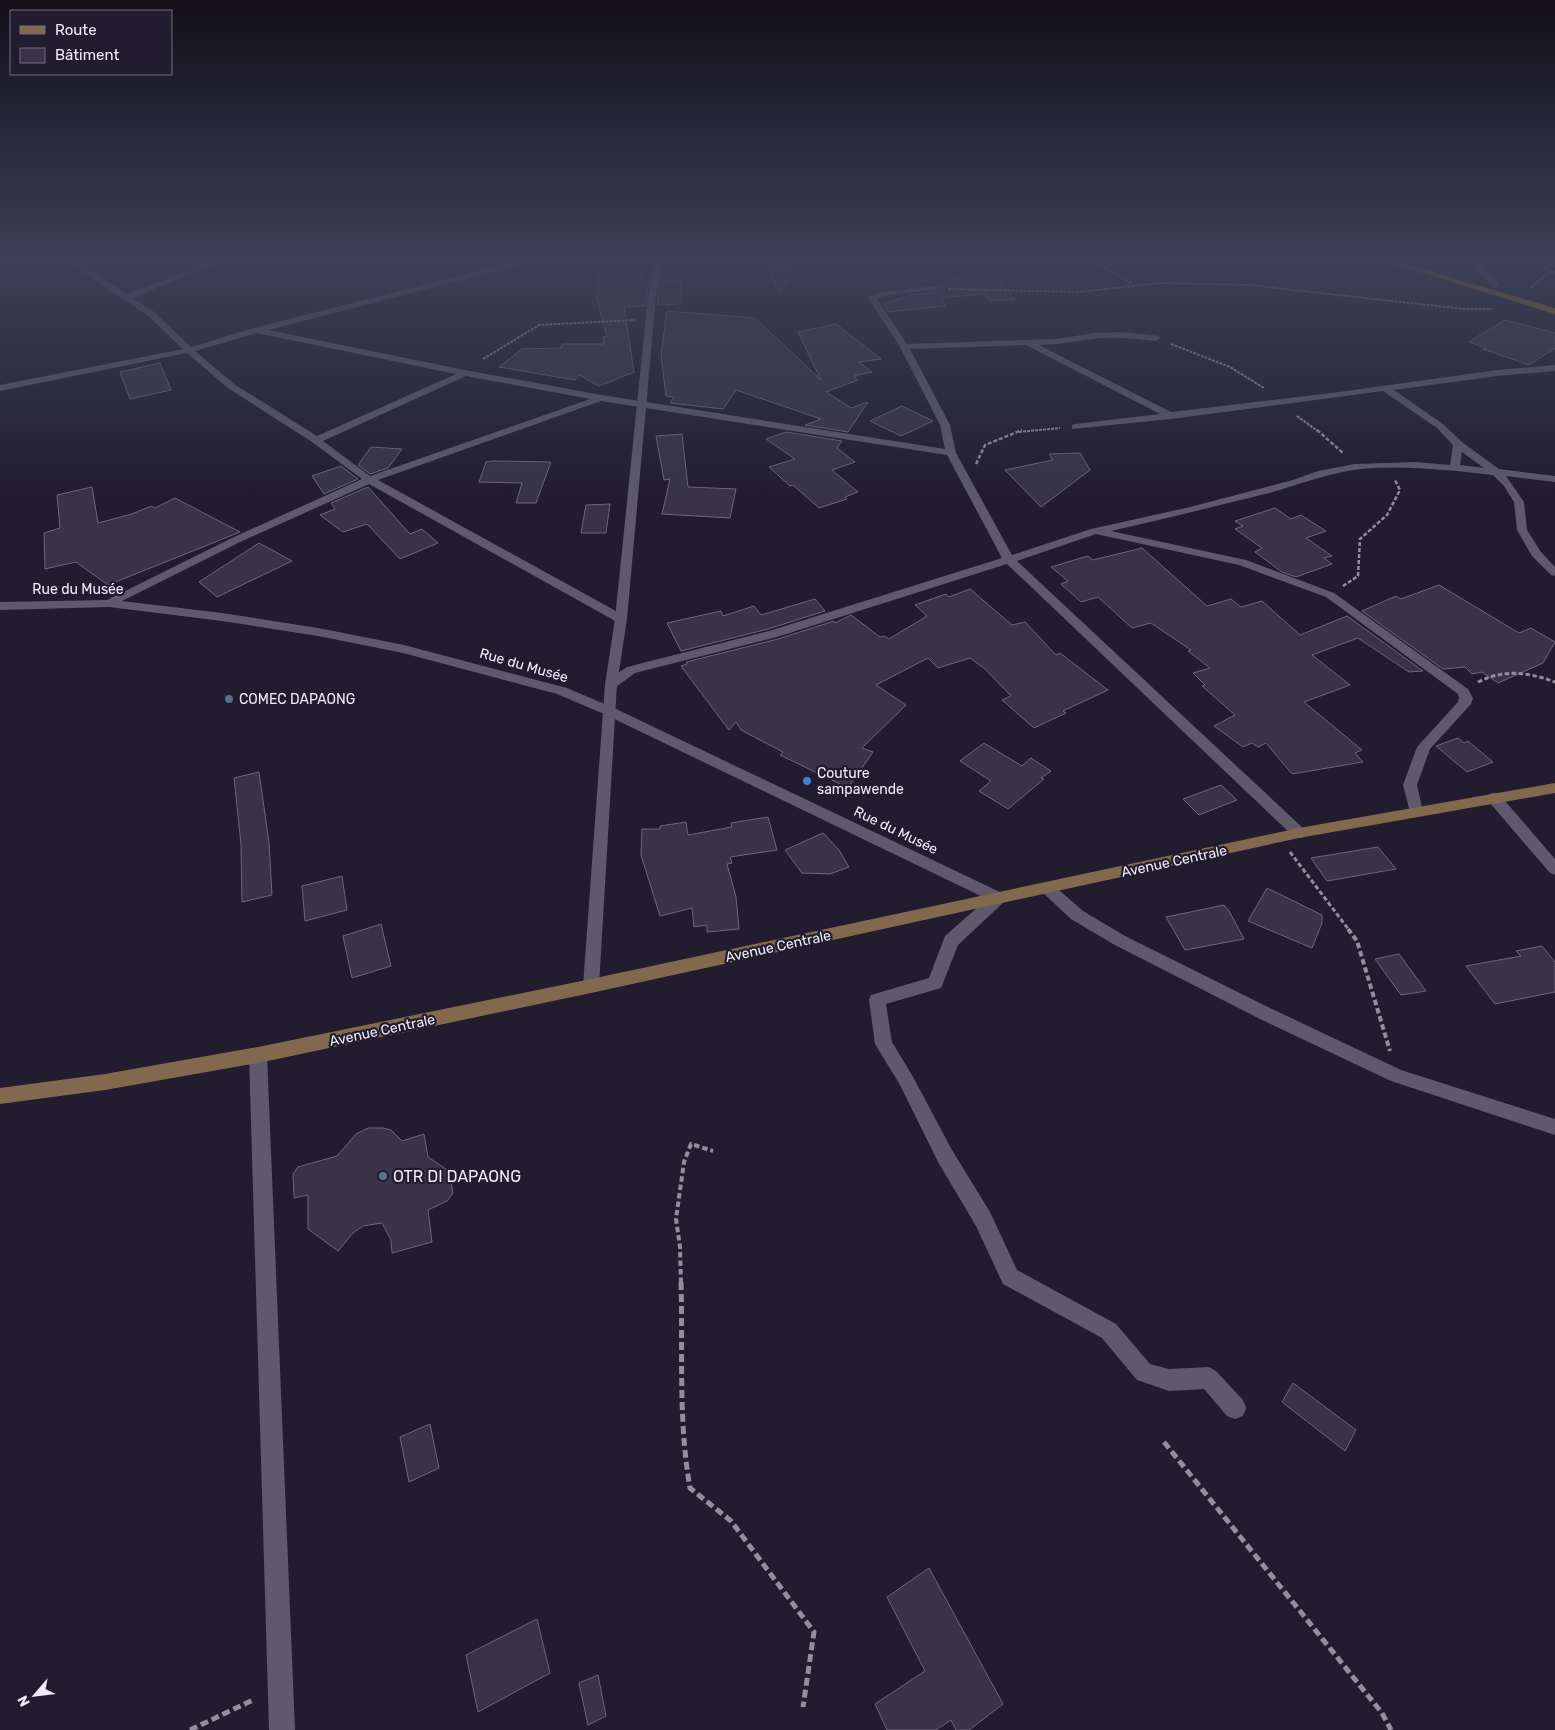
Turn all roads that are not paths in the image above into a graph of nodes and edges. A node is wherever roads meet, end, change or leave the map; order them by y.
1 (178, 339) edge
2 (228, 339) edge
3 (299, 339) edge
4 (648, 339) edge
5 (899, 339) edge
6 (1077, 339) edge
7 (1027, 342) junction
8 (904, 347) junction
9 (190, 350) junction
10 (1555, 368) edge
11 (465, 373) junction
12 (0, 388) edge
13 (1385, 388) junction
14 (602, 398) junction
15 (642, 404) junction
16 (1171, 416) junction
17 (1075, 427) road end
18 (316, 440) junction
19 (1458, 444) junction
20 (951, 453) junction
21 (1455, 468) junction
22 (1496, 472) junction
23 (1555, 479) edge
24 (369, 480) junction
25 (1095, 531) junction
26 (1009, 560) junction
27 (1555, 573) edge
28 (109, 603) junction
29 (0, 606) edge
30 (621, 619) junction
31 (611, 684) junction
32 (609, 711) junction
33 (1555, 788) edge
34 (1494, 798) junction
35 (1416, 812) junction
36 (1299, 833) junction
37 (1555, 869) edge
38 (1047, 888) junction
39 (999, 898) junction
40 (591, 986) junction
41 (258, 1056) junction
42 (0, 1096) edge
43 (1555, 1127) edge
44 (1234, 1408) dead end
45 (282, 1730) edge

1 - 9 street
2 - 9 street
3 - 11 street
4 - 15 street
5 - 8 street
6 - 7 street
7 - 8 street
7 - 16 street
8 - 20 street
9 - 12 street
9 - 18 street
10 - 13 street
11 - 14 street
11 - 18 street
13 - 16 street
13 - 19 street
14 - 15 street
14 - 24 street
15 - 20 street
15 - 30 street
16 - 17 street
18 - 24 street
19 - 21 street
19 - 22 street
20 - 26 street
21 - 22 street
21 - 25 street
22 - 23 street
22 - 27 street
24 - 28 street
24 - 30 street
25 - 26 street
25 - 35 street
26 - 31 street
26 - 36 street
28 - 29 street, Rue du Musée
28 - 32 street, Rue du Musée
30 - 31 street
31 - 32 street
32 - 39 street, Rue du Musée
32 - 40 street
33 - 34 main road, Avenue Centrale
34 - 35 main road, Avenue Centrale
34 - 37 street
35 - 36 main road, Avenue Centrale
36 - 38 main road, Avenue Centrale
38 - 39 main road, Avenue Centrale
38 - 43 street
39 - 40 main road, Avenue Centrale
39 - 44 street
40 - 41 main road, Avenue Centrale
41 - 42 main road, Avenue Centrale
41 - 45 street

